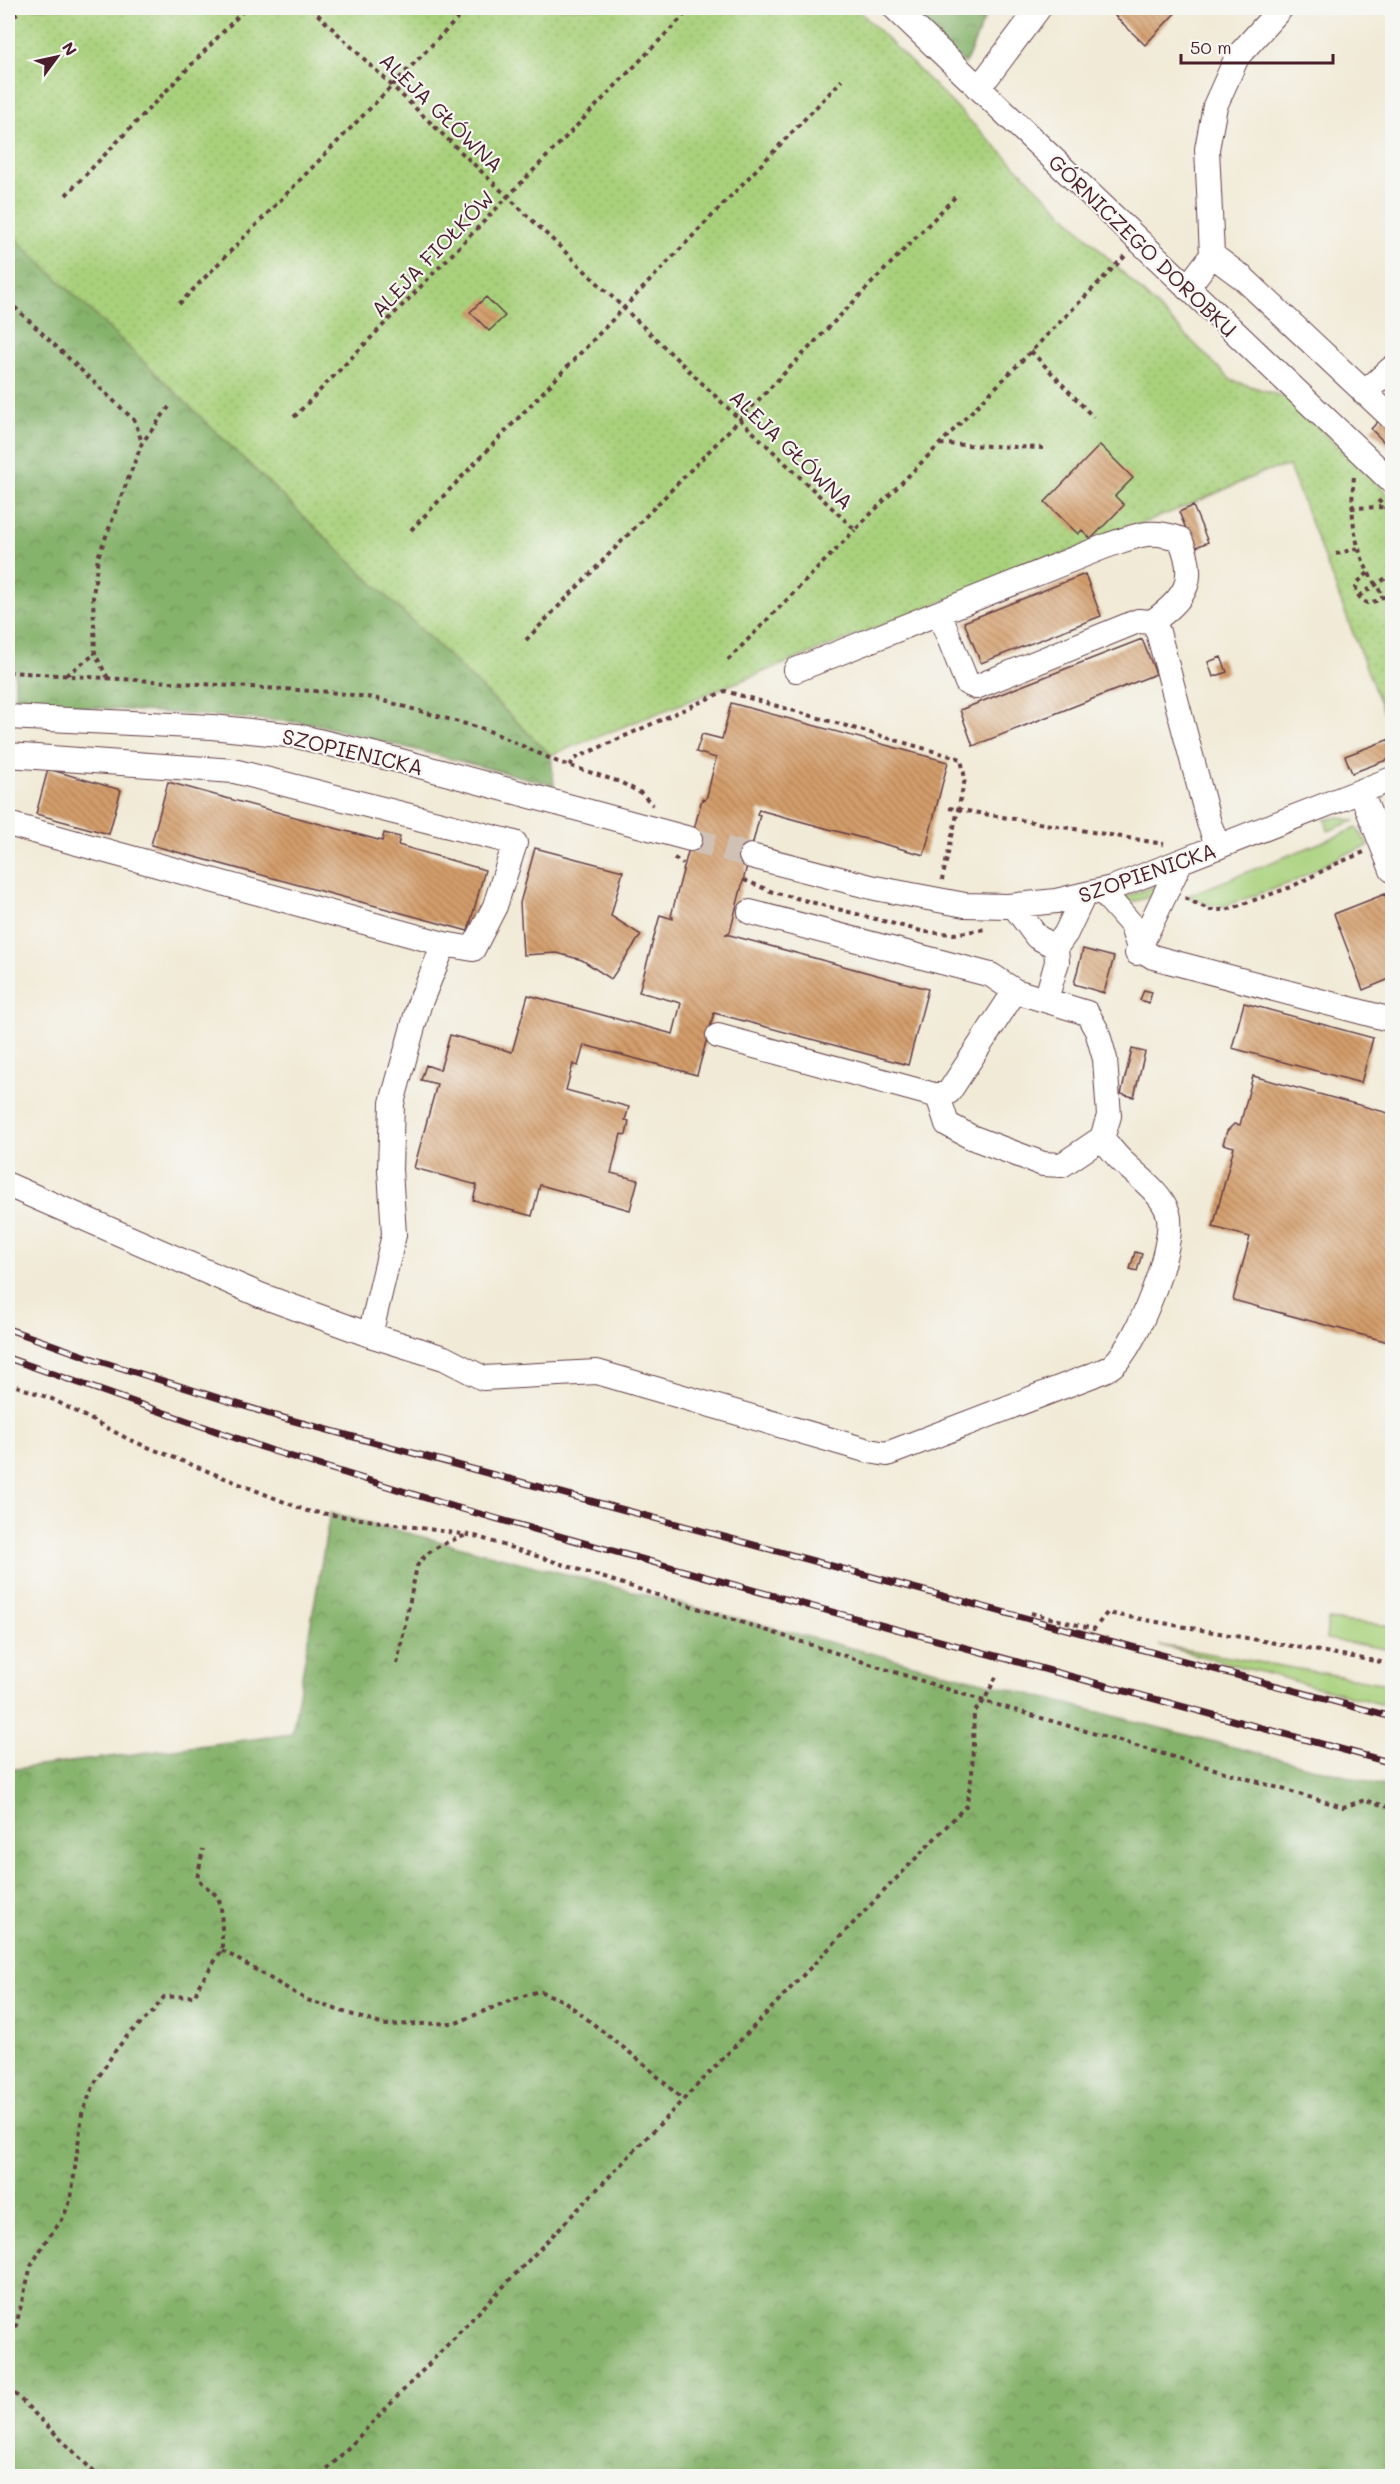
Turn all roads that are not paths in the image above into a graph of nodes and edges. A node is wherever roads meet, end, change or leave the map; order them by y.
1 (895, 8) edge
2 (1039, 8) edge
3 (1281, 8) edge
4 (977, 87) junction
5 (1212, 255) junction
6 (1187, 288) junction
7 (1392, 368) edge
8 (1364, 393) junction
9 (1392, 418) edge
10 (1392, 482) edge
11 (939, 613) junction
12 (1152, 622) junction
13 (796, 670) dead end
14 (8, 717) edge
15 (8, 755) edge
16 (1392, 779) edge
17 (1361, 792) junction
18 (8, 824) edge
19 (690, 839) tunnel mouth
20 (1218, 848) junction
21 (1174, 854) junction
22 (751, 856) tunnel mouth
23 (1392, 870) edge
24 (1093, 893) junction
25 (1014, 906) junction
26 (750, 912) dead end
27 (444, 944) junction
28 (1056, 947) junction
29 (1136, 955) junction
30 (1015, 991) junction
31 (1046, 1000) junction
32 (1392, 1020) edge
33 (718, 1036) dead end
34 (938, 1096) junction
35 (1102, 1138) junction
36 (8, 1185) edge
37 (370, 1335) junction

1 - 4 street, GÓRNICZEGO DOROBKU
2 - 4 street
3 - 5 street
4 - 6 street, GÓRNICZEGO DOROBKU
5 - 6 street
5 - 8 street
6 - 10 street, GÓRNICZEGO DOROBKU
7 - 8 street
8 - 9 street
11 - 12 street
11 - 12 street
11 - 13 street
12 - 20 street
14 - 19 street, SZOPIENICKA
15 - 27 street
16 - 17 street, SZOPIENICKA
17 - 20 street, SZOPIENICKA
17 - 23 street
18 - 27 street
20 - 21 street, SZOPIENICKA
21 - 24 street, SZOPIENICKA
21 - 29 street
22 - 25 street, SZOPIENICKA
24 - 25 street, SZOPIENICKA
24 - 28 street
24 - 29 street
25 - 28 street
26 - 30 street
27 - 37 street
28 - 31 street
29 - 32 street
30 - 31 street
30 - 34 street
31 - 35 street
33 - 34 street
34 - 35 street
35 - 37 street
36 - 37 street

